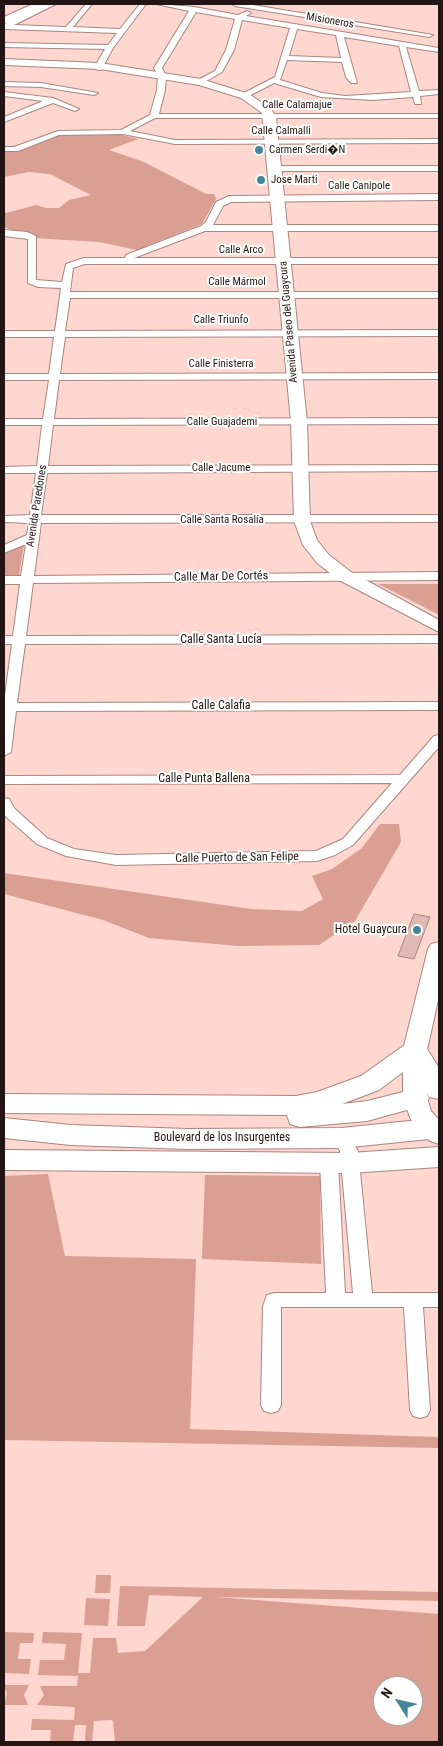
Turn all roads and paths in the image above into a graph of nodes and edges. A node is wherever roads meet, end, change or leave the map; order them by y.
1 (21, 4) edge
2 (41, 4) edge
3 (54, 4) edge
4 (89, 4) edge
5 (143, 4) edge
6 (159, 4) edge
7 (234, 4) edge
8 (192, 7) edge
9 (258, 8) junction
10 (4, 10) edge
11 (239, 17) junction
12 (5, 23) edge
13 (357, 23) junction
14 (294, 26) junction
15 (69, 28) junction
16 (123, 31) junction
17 (340, 35) junction
18 (429, 35) dead end
19 (402, 44) junction
20 (4, 45) edge
21 (110, 47) junction
22 (439, 50) edge
23 (285, 58) junction
24 (345, 60) junction
25 (4, 63) edge
26 (102, 67) junction
27 (162, 76) junction
28 (274, 81) junction
29 (354, 81) dead end
30 (201, 82) junction
31 (4, 84) edge
32 (439, 92) edge
33 (94, 93) dead end
34 (4, 94) edge
35 (415, 94) junction
36 (245, 96) junction
37 (53, 100) junction
38 (75, 109) dead end
39 (154, 116) junction
40 (270, 116) junction
41 (424, 116) junction
42 (439, 116) edge
43 (4, 120) edge
44 (124, 132) junction
45 (439, 141) edge
46 (272, 142) junction
47 (6, 150) edge
48 (275, 169) junction
49 (439, 169) edge
50 (278, 198) junction
51 (439, 198) edge
52 (204, 228) junction
53 (280, 228) junction
54 (439, 228) edge
55 (4, 233) edge
56 (119, 261) junction
57 (283, 261) junction
58 (439, 261) edge
59 (74, 263) joint
60 (67, 290) junction
61 (286, 295) junction
62 (439, 295) edge
63 (290, 332) junction
64 (439, 332) edge
65 (4, 334) edge
66 (61, 334) junction
67 (56, 376) junction
68 (293, 376) junction
69 (439, 376) edge
70 (4, 377) edge
71 (439, 421) edge
72 (4, 422) edge
73 (49, 422) junction
74 (299, 422) junction
75 (302, 467) junction
76 (439, 468) edge
77 (4, 470) edge
78 (42, 470) junction
79 (4, 519) edge
80 (36, 519) junction
81 (439, 520) edge
82 (302, 521) junction
83 (32, 537) junction
84 (4, 549) edge
85 (345, 576) junction
86 (439, 576) edge
87 (4, 580) edge
88 (25, 580) junction
89 (439, 627) edge
90 (439, 639) edge
91 (4, 640) edge
92 (18, 640) junction
93 (439, 706) edge
94 (7, 707) edge
95 (439, 738) edge
96 (4, 752) edge
97 (404, 779) junction
98 (4, 780) edge
99 (4, 802) edge
100 (439, 949) edge
101 (415, 1050) junction
102 (431, 1093) edge
103 (4, 1104) edge
104 (4, 1121) edge
105 (4, 1128) edge
106 (437, 1131) edge
107 (340, 1155) junction
108 (439, 1157) edge
109 (4, 1160) edge
110 (334, 1242) junction
111 (358, 1242) junction
112 (336, 1299) junction
113 (363, 1299) junction
114 (413, 1300) junction
115 (439, 1300) edge
116 (271, 1405) dead end
117 (420, 1410) dead end

1 - 10 main road
2 - 12 main road
3 - 12 street
4 - 15 street
5 - 16 street
6 - 8 street, Misioneros
7 - 9 street
8 - 11 street, Misioneros
8 - 27 street
9 - 11 street
9 - 13 street
11 - 14 street, Misioneros
11 - 30 street
12 - 15 street
13 - 17 street
13 - 18 street
14 - 17 street, Misioneros
14 - 23 street
15 - 16 street
16 - 21 street
17 - 19 street, Misioneros
17 - 24 street
19 - 22 street, Misioneros
19 - 35 street
20 - 21 street
21 - 26 street
23 - 24 street
23 - 28 street
24 - 29 street
25 - 26 street
26 - 27 street
27 - 30 street
27 - 39 street
28 - 35 street
28 - 36 street
30 - 36 street
31 - 33 street
32 - 35 street
34 - 37 street
35 - 41 street
36 - 40 street
37 - 38 street
37 - 43 street
39 - 40 street, Calle Calamajue
39 - 44 street
40 - 41 street, Calle Calamajue
40 - 46 street, Avenida Paseo del Guaycura
41 - 42 street, Calle Calamajue
44 - 46 street, Calle Calmalli
44 - 47 street
45 - 46 street, Calle Calmalli
46 - 48 street, Avenida Paseo del Guaycura
48 - 49 street
48 - 50 street, Avenida Paseo del Guaycura
50 - 51 street, Calle Canipole
50 - 52 street, Calle Canipole
50 - 53 street, Avenida Paseo del Guaycura
52 - 53 street
52 - 56 street
53 - 54 street
53 - 57 street, Avenida Paseo del Guaycura
55 - 60 street, Calle Mármol
56 - 57 street, Calle Arco
56 - 59 street, Calle Arco
57 - 58 street, Calle Arco
57 - 61 street, Avenida Paseo del Guaycura
59 - 60 street, Avenida Paredones
60 - 61 street, Calle Mármol
60 - 66 street, Avenida Paredones
61 - 62 street, Calle Mármol
61 - 63 street, Avenida Paseo del Guaycura
63 - 64 street, Calle Triunfo
63 - 66 street, Calle Triunfo
63 - 68 street, Avenida Paseo del Guaycura
65 - 66 street, Calle Triunfo
66 - 67 street, Avenida Paredones
67 - 68 street, Calle Finisterra
67 - 70 street, Calle Finisterra
67 - 73 street, Avenida Paredones
68 - 69 street, Calle Finisterra
68 - 74 street, Avenida Paseo del Guaycura
71 - 74 street, Calle Guajademi
72 - 73 street, Calle Guajademi
73 - 74 street, Calle Guajademi
73 - 78 street, Avenida Paredones
74 - 75 street, Avenida Paseo del Guaycura
75 - 76 street, Calle Jacume
75 - 78 street, Calle Jacume
75 - 82 street, Avenida Paseo del Guaycura
77 - 78 street, Calle Jacume
78 - 80 street, Avenida Paredones
79 - 80 street, Calle Santa Rosalía
80 - 82 street, Calle Santa Rosalía
80 - 83 street, Avenida Paredones
81 - 82 street, Calle Santa Rosalía
82 - 85 street, Avenida Paseo del Guaycura
83 - 84 street
83 - 88 street, Avenida Paredones
85 - 86 street, Calle Mar De Cortés
85 - 88 street, Calle Mar De Cortés
85 - 89 street, Avenida Paseo del Guaycura
87 - 88 street, Calle Mar De Cortés
88 - 92 street, Avenida Paredones
90 - 92 street, Calle Santa Lucía
91 - 92 street, Calle Santa Lucía
92 - 94 street, Avenida Paredones
93 - 94 street, Calle Calafia
94 - 96 street, Avenida Paredones
95 - 97 street, Calle Puerto de San Felipe
97 - 98 street, Calle Punta Ballena
97 - 99 street, Calle Puerto de San Felipe
100 - 101 street
101 - 102 main road
101 - 103 main road
102 - 104 main road
102 - 106 street
105 - 107 main road, Boulevard de los Insurgentes
106 - 107 main road, Boulevard de los Insurgentes
107 - 108 main road, Boulevard de los Insurgentes
107 - 109 main road, Boulevard de los Insurgentes
107 - 110 street
107 - 111 street
110 - 111 street
110 - 112 street
111 - 113 street
112 - 113 street
112 - 116 street
113 - 114 street
114 - 115 street
114 - 117 street

